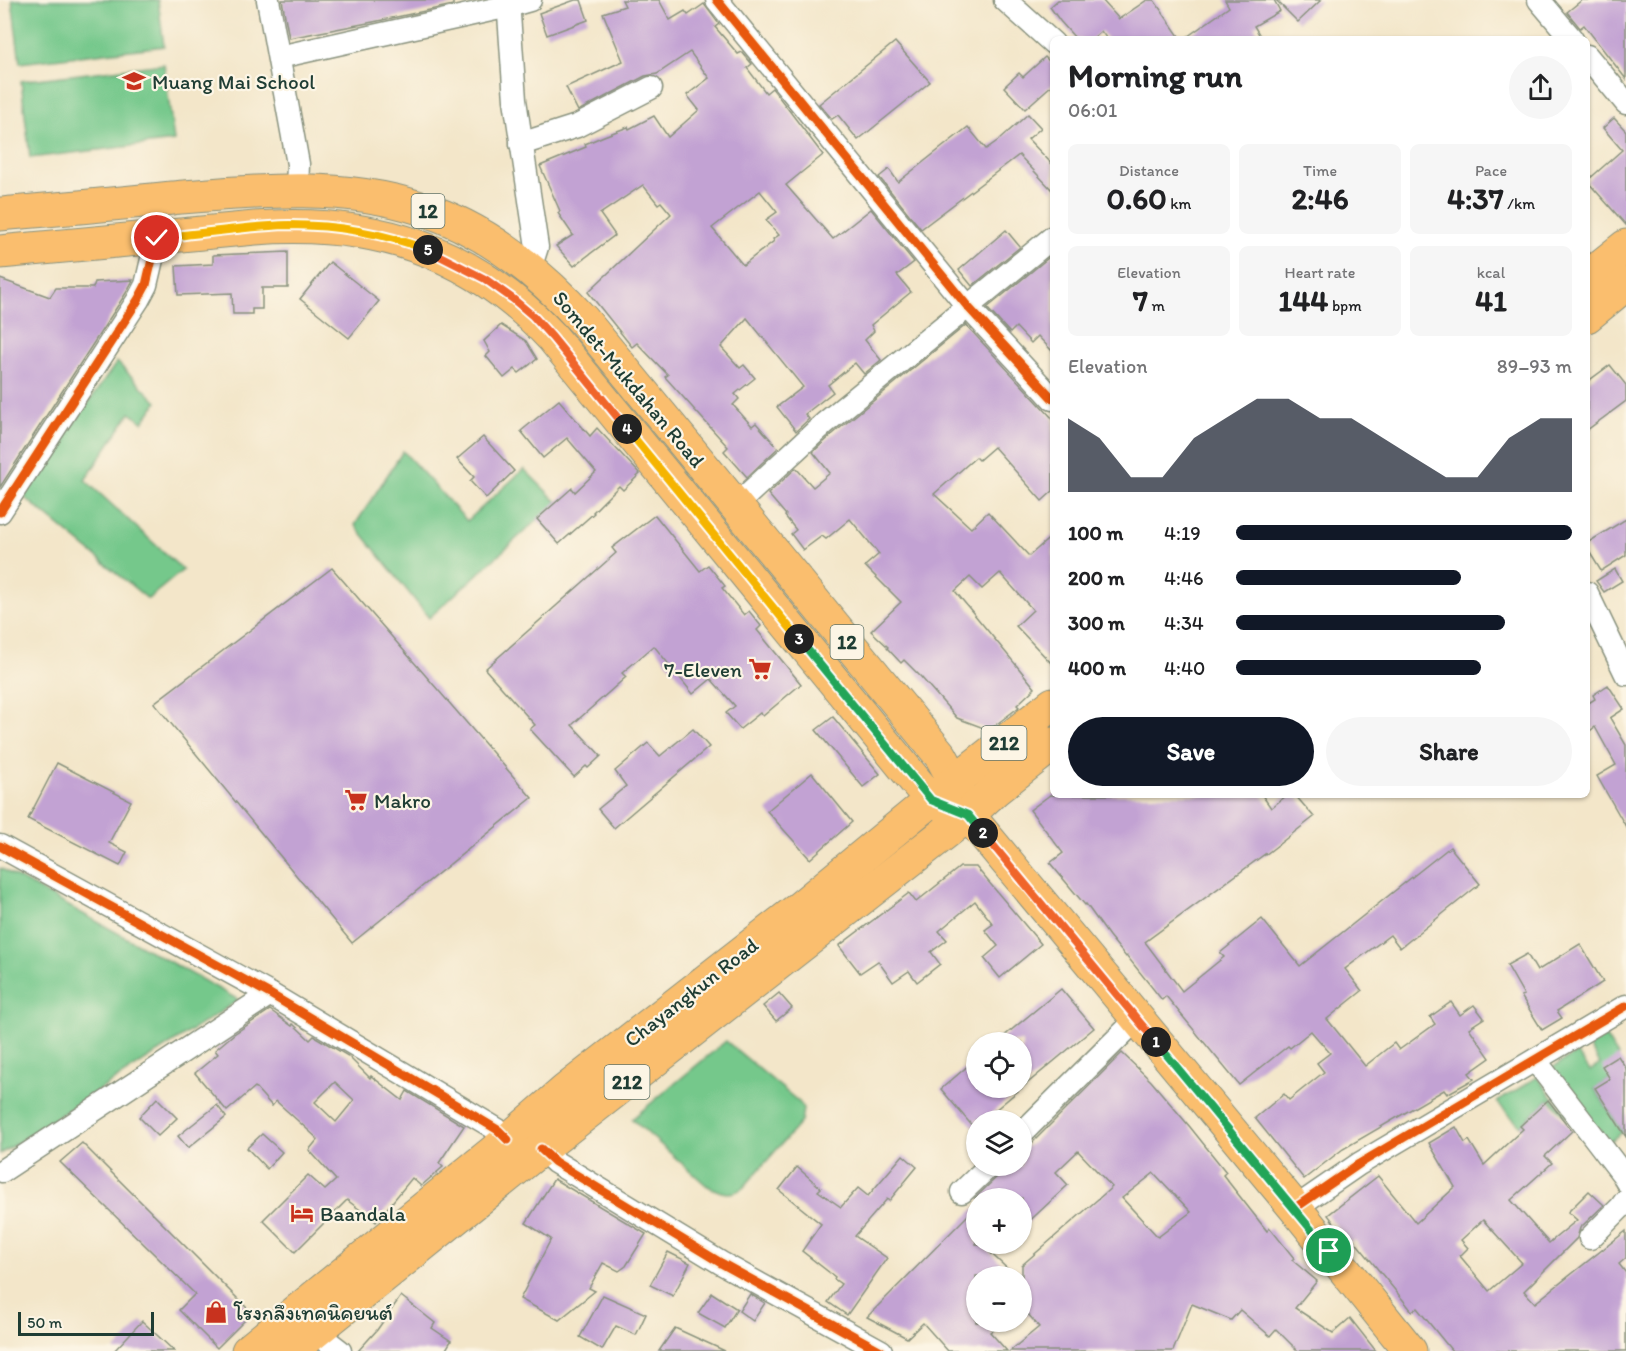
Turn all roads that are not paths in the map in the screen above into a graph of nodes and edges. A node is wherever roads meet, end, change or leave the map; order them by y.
1 (268, 0) edge
2 (717, 0) edge
3 (1005, 0) edge
4 (1539, 0) edge
5 (516, 2) edge
6 (1569, 36) edge
7 (1050, 40) edge
8 (279, 57) junction
9 (1590, 60) edge
10 (651, 88) dead end
11 (1626, 103) edge
12 (521, 144) junction
13 (297, 190) junction
14 (0, 214) edge
15 (157, 238) junction
16 (1050, 239) edge
17 (1626, 246) edge
18 (0, 252) edge
19 (530, 269) junction
20 (1590, 275) edge
21 (1626, 285) edge
22 (968, 307) junction
23 (1590, 314) edge
24 (1050, 396) edge
25 (735, 506) junction
26 (0, 512) edge
27 (1590, 598) edge
28 (1626, 674) edge
29 (1050, 706) edge
30 (1050, 746) edge
31 (943, 791) junction
32 (968, 815) junction
33 (0, 846) edge
34 (270, 994) junction
35 (1626, 1006) edge
36 (1137, 1019) junction
37 (1535, 1060) junction
38 (1032, 1123) edge
39 (508, 1140) junction
40 (541, 1149) junction
41 (2, 1171) edge
42 (979, 1176) edge
43 (1626, 1181) edge
44 (962, 1192) dead end
45 (1626, 1200) edge
46 (1295, 1208) junction
47 (1590, 1238) dead end
48 (329, 1340) edge
49 (248, 1351) edge
50 (291, 1351) edge
51 (882, 1351) edge
52 (1410, 1351) edge

1 - 8 street
2 - 22 street
3 - 7 street
4 - 6 street
5 - 8 street
5 - 12 street
8 - 13 street
9 - 11 street
10 - 12 street
12 - 19 street
13 - 14 main road, Somdet-Mukdahan Road / 12
13 - 19 main road, Somdet-Mukdahan Road / 12
15 - 18 main road, Somdet-Mukdahan Road / 12
15 - 26 street
15 - 31 main road, Somdet-Mukdahan Road / 12
16 - 22 street
17 - 20 main road
19 - 25 main road, Somdet-Mukdahan Road / 12
21 - 23 main road
22 - 24 street
22 - 25 street
25 - 31 main road, Somdet-Mukdahan Road / 12
27 - 28 street
29 - 31 main road, Chayangkun Road / 212
30 - 32 main road, Chayangkun Road / 212
31 - 32 main road
31 - 39 main road, Chayangkun Road / 212
32 - 36 main road
32 - 40 main road, Chayangkun Road / 212
33 - 34 street
34 - 39 street
34 - 41 street
35 - 37 street
36 - 38 street
36 - 46 main road
37 - 43 street
37 - 46 street
39 - 49 main road, Chayangkun Road / 212
40 - 48 main road, Chayangkun Road / 212
40 - 51 street
42 - 44 street
45 - 47 street
46 - 52 main road
48 - 50 main road, Chayangkun Road / 212

